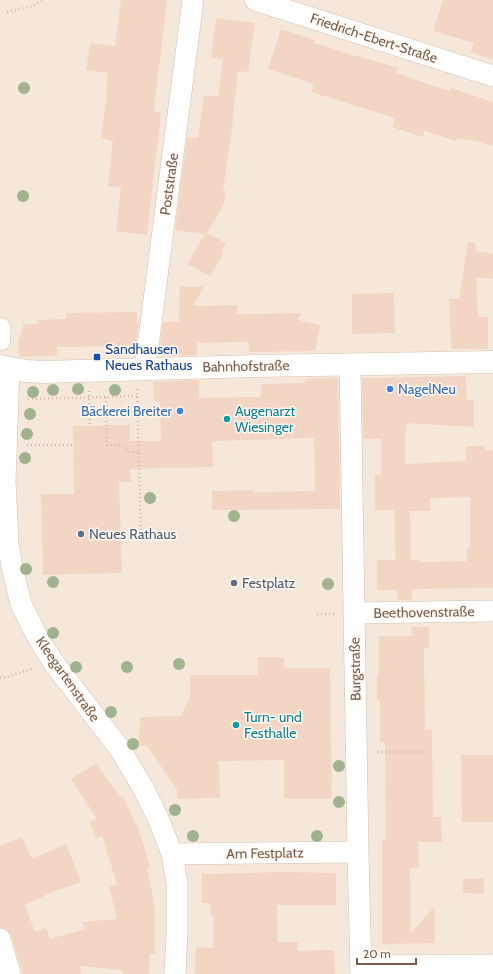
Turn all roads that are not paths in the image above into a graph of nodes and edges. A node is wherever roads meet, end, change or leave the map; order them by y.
1 (193, 0) edge
2 (256, 0) edge
3 (493, 76) edge
4 (0, 328) edge
5 (0, 340) edge
6 (493, 362) edge
7 (350, 365) junction
8 (5, 367) edge
9 (140, 368) junction
10 (493, 611) edge
11 (354, 613) junction
12 (358, 852) junction
13 (172, 854) junction
14 (0, 938) edge
15 (493, 965) edge
16 (361, 970) edge
17 (10, 974) edge
18 (175, 974) edge

1 - 9 street, Poststraße
2 - 3 street, Friedrich-Ebert-Straße
4 - 5 street
6 - 7 street, Bahnhofstraße
7 - 9 street, Bahnhofstraße
7 - 11 street, Burgstraße
8 - 9 street, Bahnhofstraße
8 - 13 street, Kleegartenstraße
10 - 11 street, Beethovenstraße
11 - 12 street, Burgstraße
12 - 13 street, Am Festplatz
12 - 16 street, Burgstraße
13 - 18 street, Kleegartenstraße
14 - 17 street
15 - 16 street

